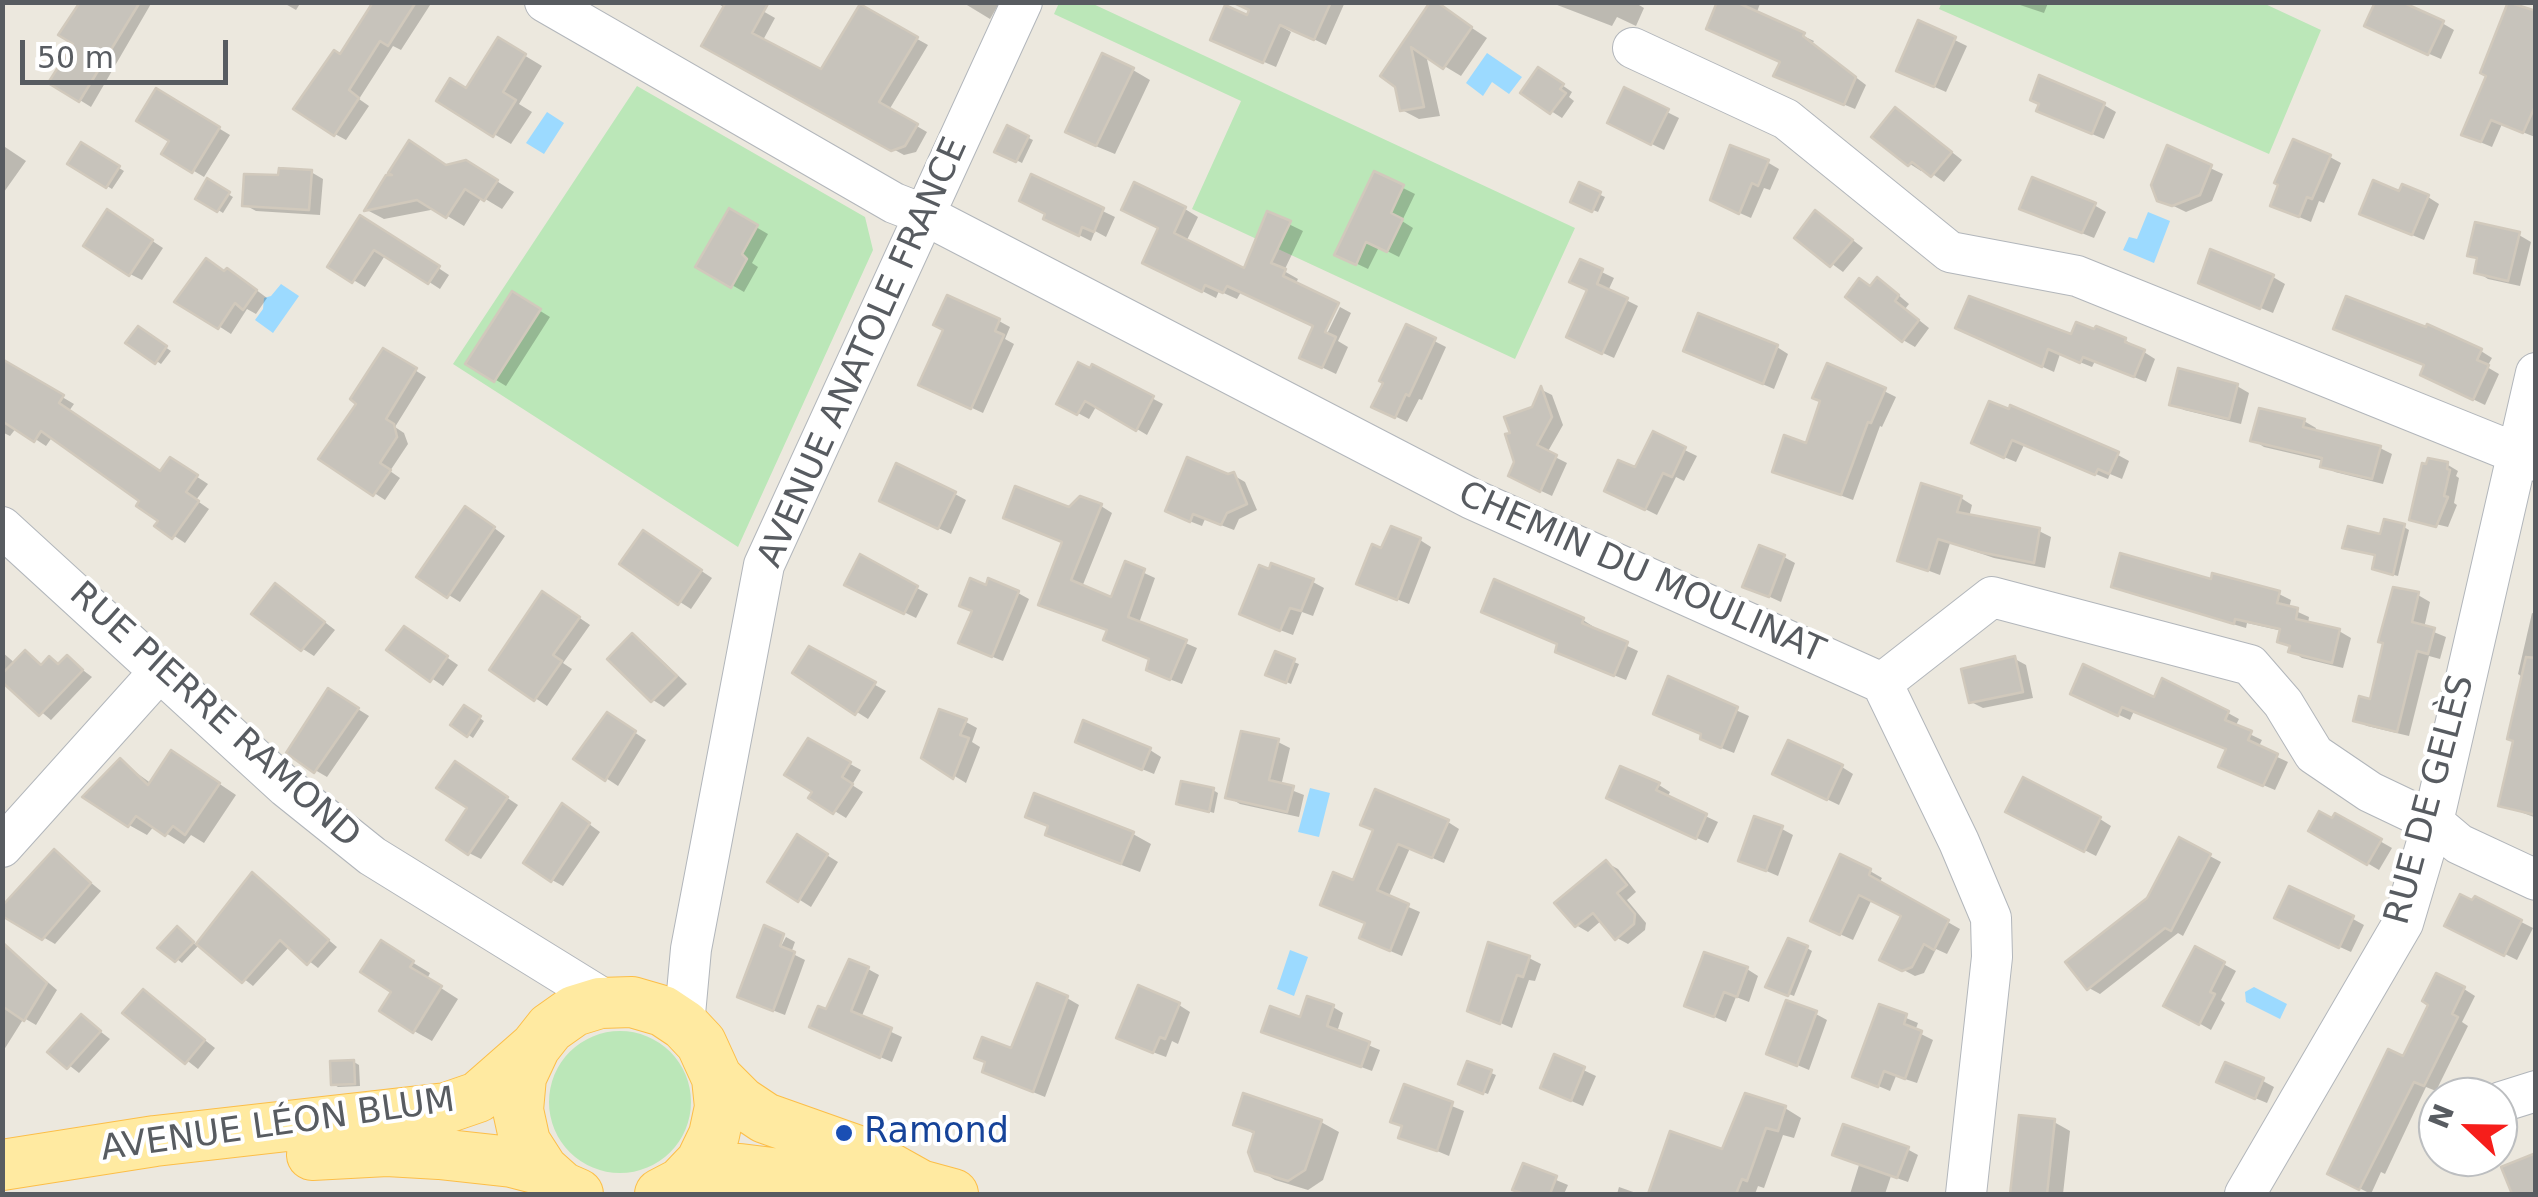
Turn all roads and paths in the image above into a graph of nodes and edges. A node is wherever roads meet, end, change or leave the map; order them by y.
1 (545, 2) edge
2 (1022, 2) edge
3 (1633, 48) dead end
4 (925, 215) junction
5 (2536, 372) edge
6 (2526, 458) edge
7 (2, 527) edge
8 (160, 672) junction
9 (1882, 683) junction
10 (2433, 822) junction
11 (2, 847) edge
12 (2536, 880) edge
13 (535, 960) junction
14 (645, 1011) junction
15 (542, 1037) junction
16 (717, 1078) junction
17 (2, 1166) edge
18 (563, 1186) edge
19 (671, 1189) edge
20 (936, 1190) edge
21 (4, 1194) edge
22 (1966, 1194) edge
23 (2244, 1194) edge

1 - 4 street, CHEMIN DU MOULINAT
2 - 4 street, AVENUE ANATOLE FRANCE
3 - 6 street
4 - 9 street, CHEMIN DU MOULINAT
4 - 14 street, AVENUE ANATOLE FRANCE
5 - 6 street, RUE DE GELÈS
6 - 10 street, RUE DE GELÈS
7 - 8 street, RUE PIERRE RAMOND
8 - 11 street
8 - 13 street, RUE PIERRE RAMOND
9 - 10 street
9 - 22 street
10 - 12 street
10 - 23 street, RUE DE GELÈS
13 - 14 street, RUE PIERRE RAMOND
13 - 15 street
14 - 15 main road, AVENUE LÉON BLUM
14 - 16 main road
15 - 17 main road, AVENUE LÉON BLUM
15 - 18 main road
16 - 19 main road
16 - 20 main road
18 - 21 main road, AVENUE LÉON BLUM
19 - 20 main road

